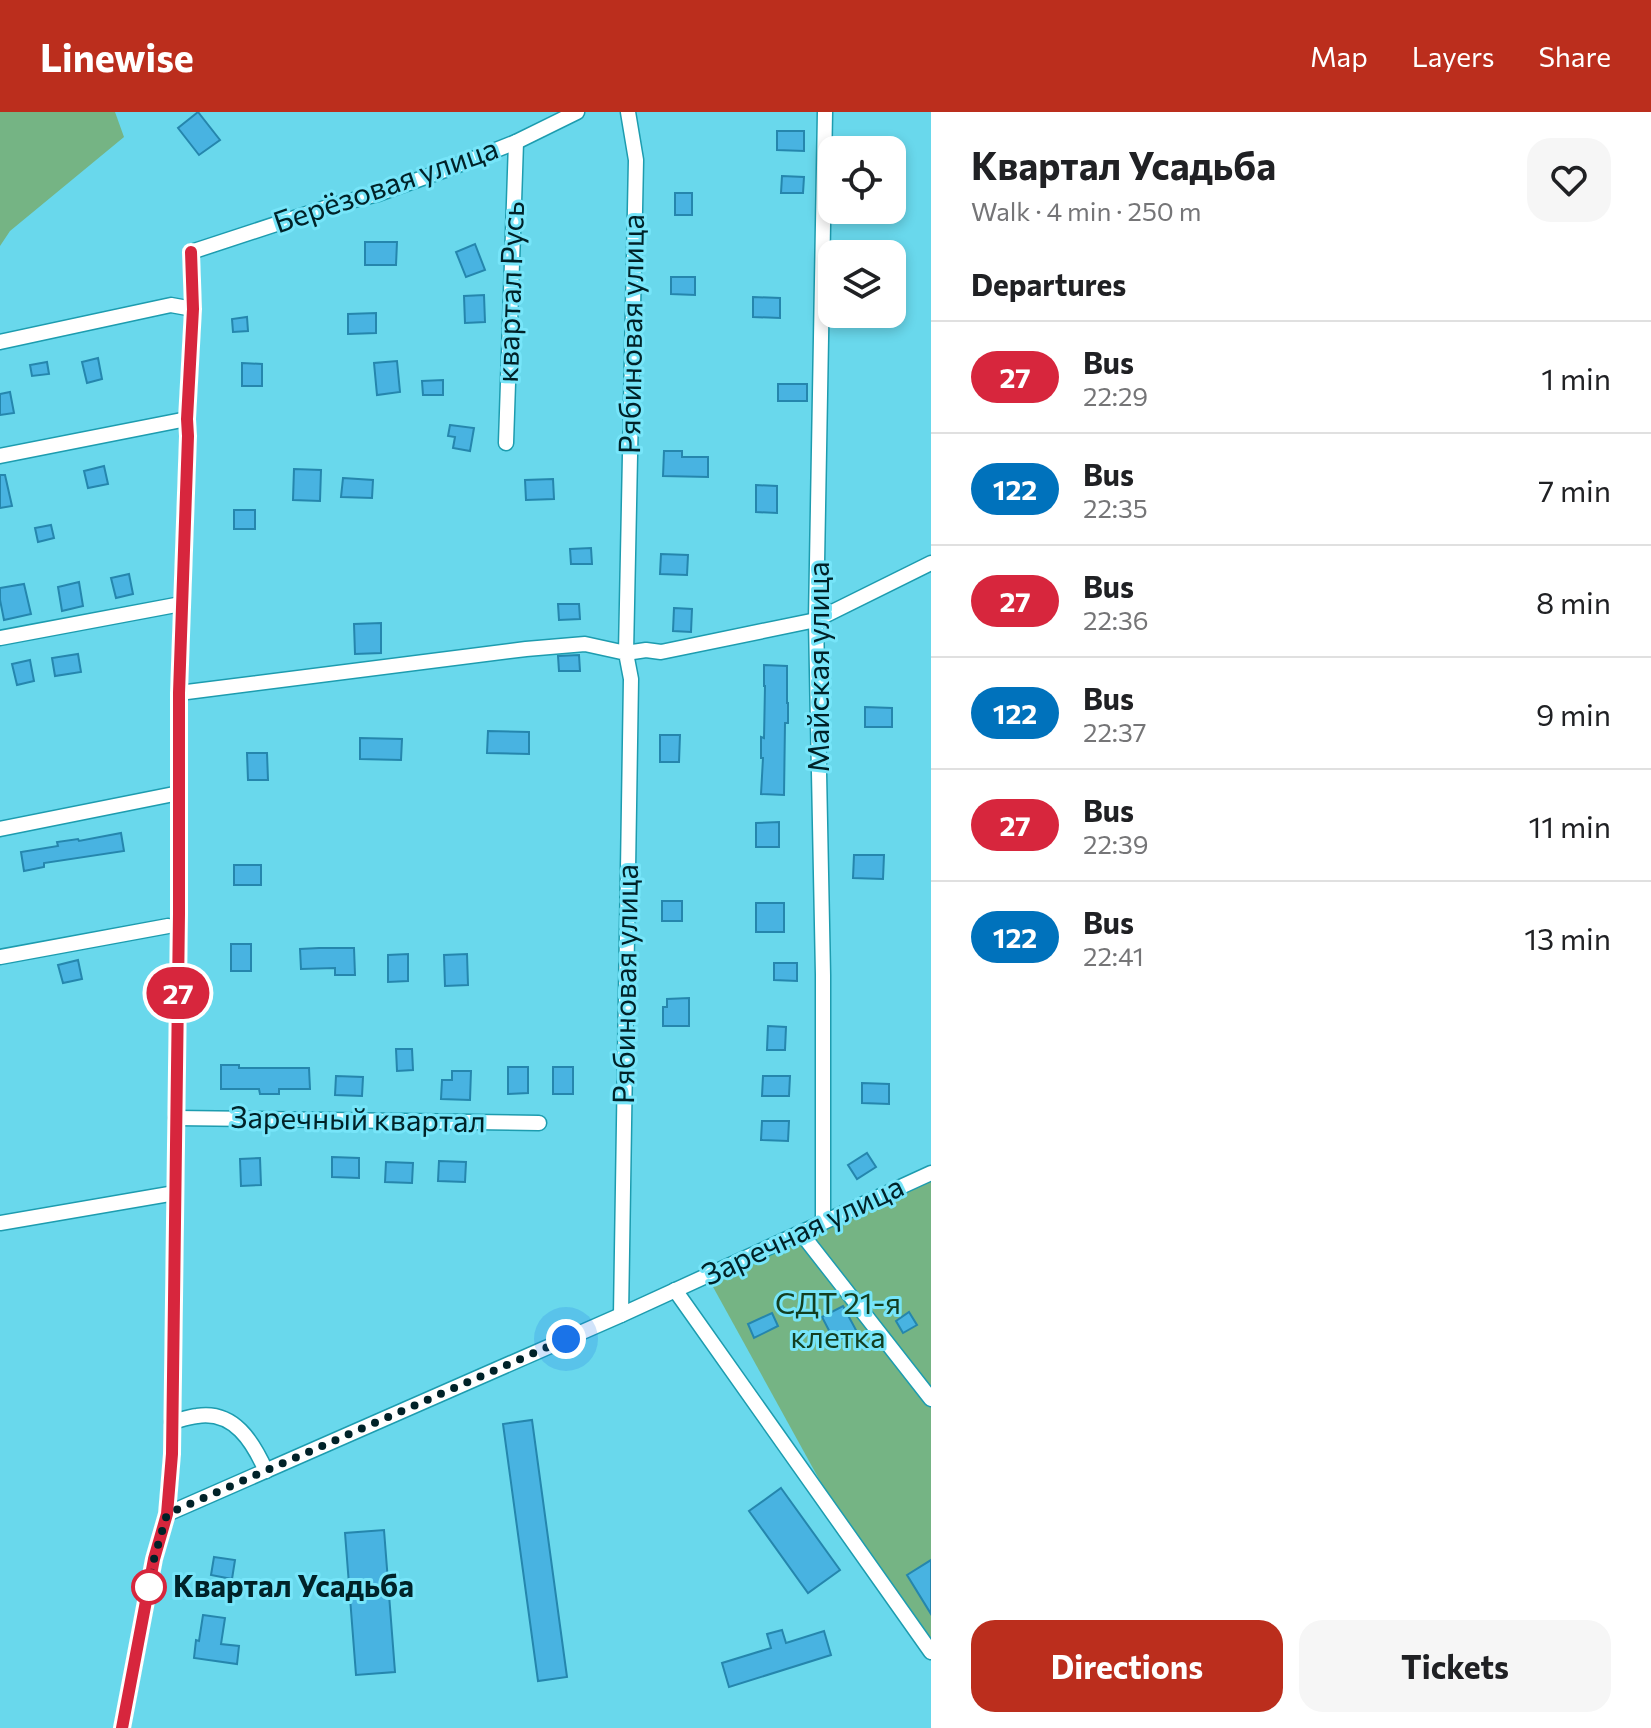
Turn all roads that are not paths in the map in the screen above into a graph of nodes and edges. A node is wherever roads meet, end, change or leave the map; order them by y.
1 (577, 112) edge
2 (628, 112) edge
3 (825, 112) edge
4 (516, 142) junction
5 (193, 309) junction
6 (0, 342) edge
7 (187, 419) junction
8 (506, 443) dead end
9 (0, 456) edge
10 (931, 563) edge
11 (181, 604) junction
12 (816, 620) junction
13 (0, 638) edge
14 (626, 653) junction
15 (179, 693) junction
16 (179, 793) junction
17 (0, 829) edge
18 (168, 926) dead end
19 (0, 957) edge
20 (176, 1118) junction
21 (539, 1123) dead end
22 (931, 1173) edge
23 (175, 1193) junction
24 (823, 1222) junction
25 (0, 1223) edge
26 (801, 1233) junction
27 (675, 1290) junction
28 (621, 1315) junction
29 (931, 1399) edge
30 (172, 1422) junction
31 (266, 1471) junction
32 (167, 1514) junction
33 (931, 1652) edge
34 (122, 1728) edge

1 - 4 street, Берёзовая улица
2 - 14 street, Рябиновая улица
3 - 12 street, Майская улица
4 - 5 street, Берёзовая улица
4 - 8 street, квартал Русь
5 - 6 street
5 - 7 street
7 - 9 street
7 - 11 street
10 - 12 street
11 - 13 street
11 - 15 street
12 - 14 street
12 - 24 street, Майская улица
14 - 15 street
14 - 28 street, Рябиновая улица
15 - 16 street
16 - 17 street
16 - 20 street
18 - 19 street
20 - 21 street, Заречный квартал
20 - 23 street
22 - 24 street, Заречная улица
23 - 25 street
23 - 30 street
24 - 26 street, Заречная улица
26 - 27 street, Заречная улица
26 - 29 street
27 - 28 street, Заречная улица
27 - 33 street
28 - 31 street, Заречная улица
30 - 31 street
30 - 32 street
31 - 32 street, Заречная улица
32 - 34 street

